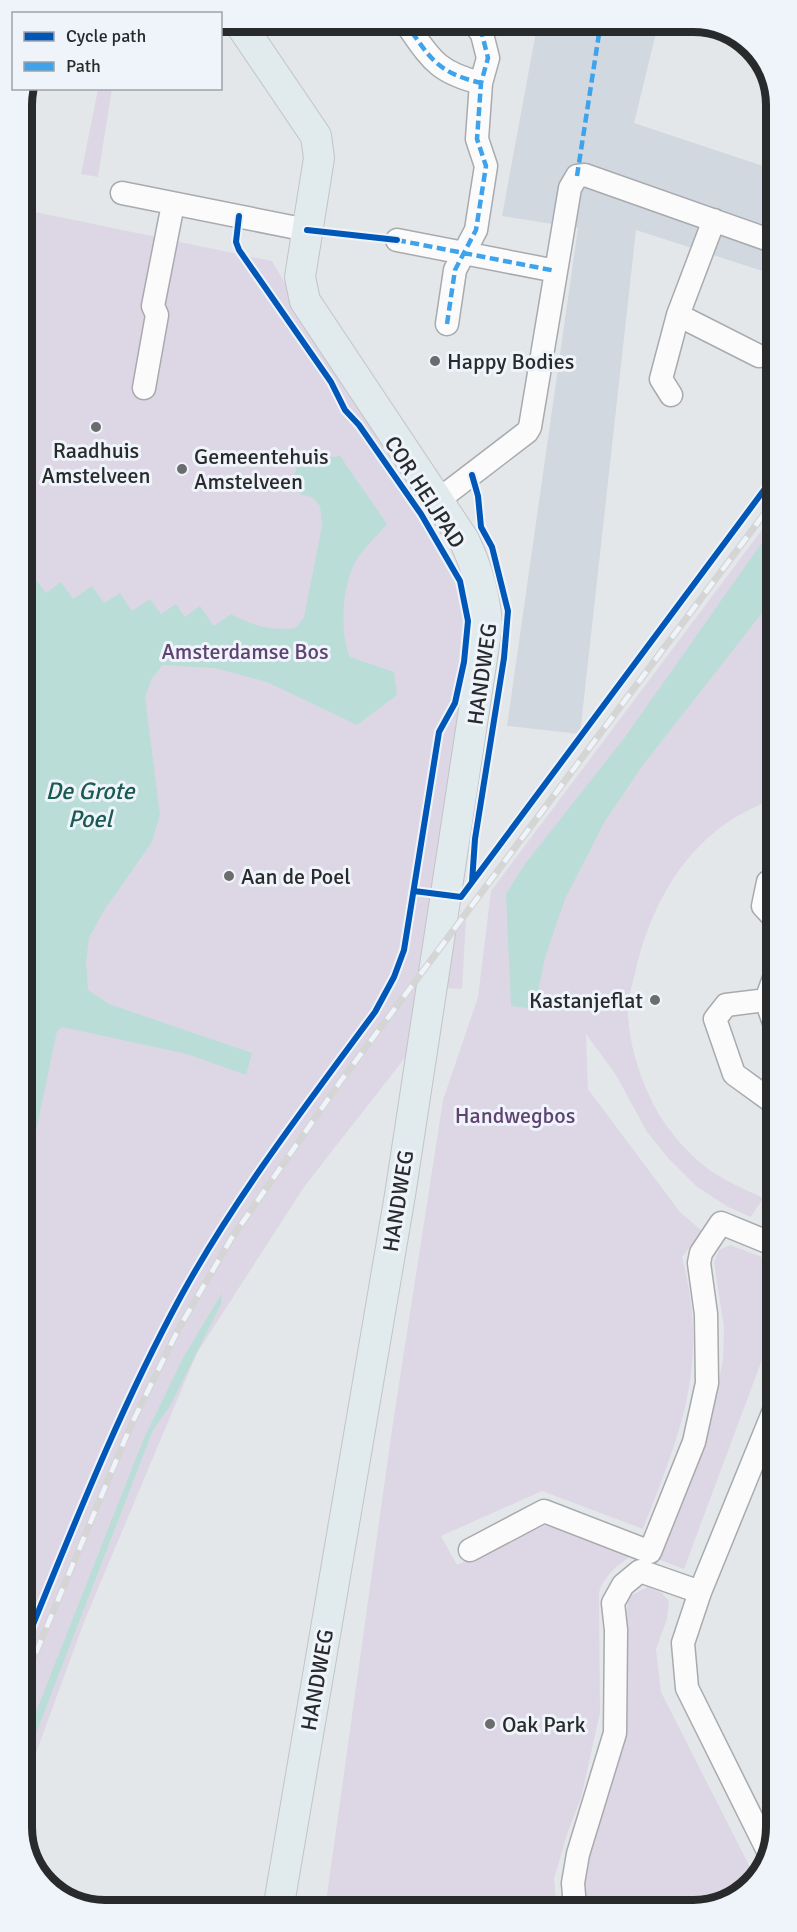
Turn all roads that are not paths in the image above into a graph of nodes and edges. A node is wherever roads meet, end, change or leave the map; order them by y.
1 (245, 32) edge
2 (412, 32) edge
3 (480, 32) edge
4 (481, 83) junction
5 (122, 193) dead end
6 (173, 204) junction
7 (714, 220) junction
8 (307, 230) junction
9 (766, 239) edge
10 (397, 240) dead end
11 (466, 253) junction
12 (556, 271) junction
13 (678, 315) junction
14 (447, 324) dead end
15 (759, 356) dead end
16 (144, 388) dead end
17 (671, 395) dead end
18 (437, 501) junction
19 (766, 892) edge
20 (766, 909) edge
21 (766, 1000) edge
22 (766, 1097) edge
23 (766, 1241) edge
24 (766, 1457) edge
25 (470, 1550) dead end
26 (700, 1592) junction
27 (764, 1843) edge
28 (280, 1900) edge
29 (574, 1900) edge

1 - 8 main road, HANDWEG
2 - 4 street
3 - 4 street
4 - 11 street
5 - 6 street
6 - 8 street
6 - 16 street
7 - 9 street
7 - 12 street
7 - 13 street
8 - 18 main road, HANDWEG
10 - 11 street
11 - 12 street
11 - 14 street
12 - 18 street
13 - 15 street
13 - 17 street
18 - 28 main road, HANDWEG
19 - 20 street
21 - 22 street
23 - 25 street
24 - 26 street
26 - 27 street
26 - 29 street

